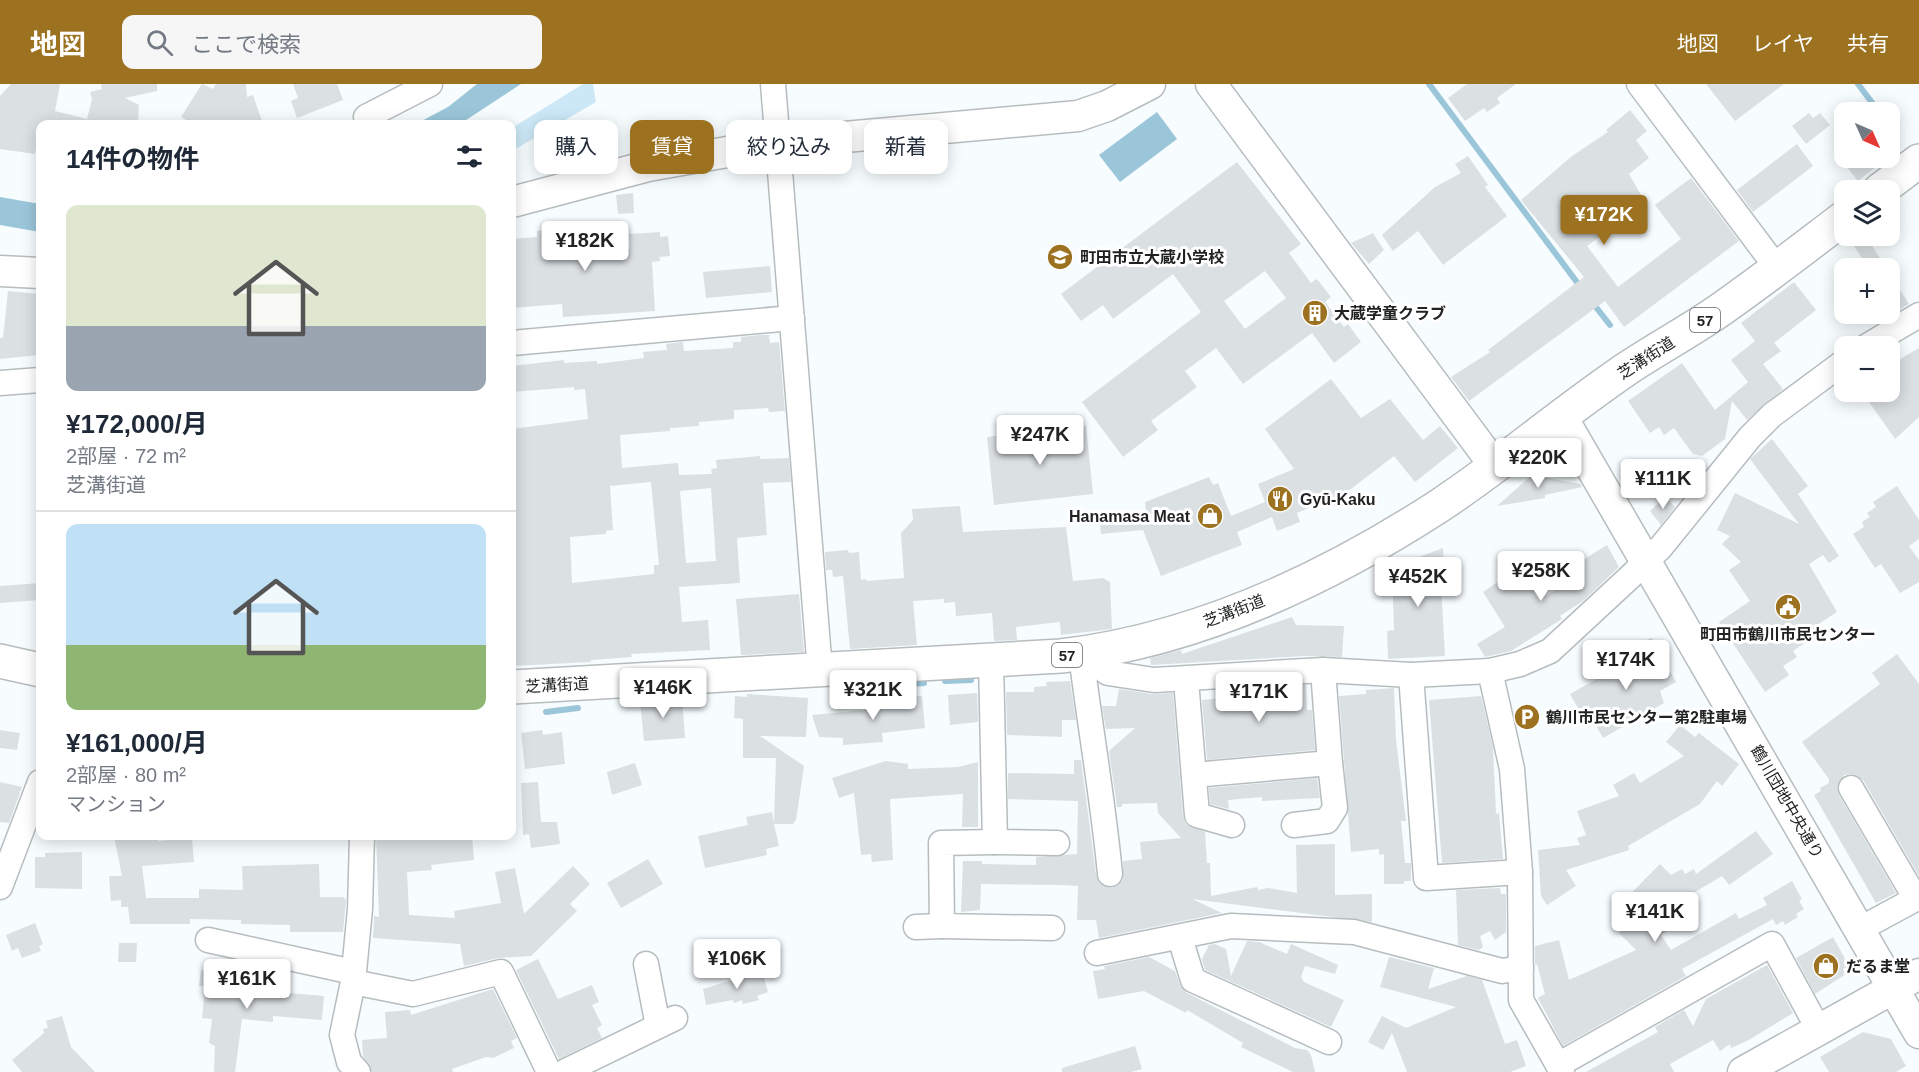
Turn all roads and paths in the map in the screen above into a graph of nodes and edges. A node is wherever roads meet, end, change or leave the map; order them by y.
1 (430, 84) edge
2 (772, 84) edge
3 (1150, 84) edge
4 (1211, 84) edge
5 (1639, 84) edge
6 (366, 120) edge
7 (776, 120) edge
8 (852, 137) edge
9 (726, 152) edge
10 (1919, 161) edge
11 (780, 174) edge
12 (1894, 180) edge
13 (516, 201) edge
14 (1834, 225) edge
15 (1777, 268) junction
16 (0, 270) edge
17 (36, 273) edge
18 (1919, 315) edge
19 (792, 318) junction
20 (1884, 336) edge
21 (516, 343) edge
22 (1834, 369) edge
23 (36, 380) edge
24 (0, 383) edge
25 (1562, 417) junction
26 (1495, 466) junction
27 (1646, 561) junction
28 (1081, 654) junction
29 (0, 660) edge
30 (991, 661) junction
31 (36, 669) edge
32 (820, 670) junction
33 (1323, 670) junction
34 (1490, 671) junction
35 (1411, 675) junction
36 (1186, 680) junction
37 (516, 687) edge
38 (1330, 763) junction
39 (1194, 775) junction
40 (1851, 788) dead end
41 (36, 792) edge
42 (1232, 825) dead end
43 (1294, 825) dead end
44 (363, 840) edge
45 (995, 842) junction
46 (1057, 843) dead end
47 (1520, 872) junction
48 (1110, 874) dead end
49 (0, 887) edge
50 (1917, 898) edge
51 (942, 926) junction
52 (916, 927) dead end
53 (1052, 928) dead end
54 (1860, 929) junction
55 (1180, 938) junction
56 (208, 940) dead end
57 (1097, 953) dead end
58 (646, 964) dead end
59 (1521, 968) junction
60 (353, 977) junction
61 (1907, 981) edge
62 (1819, 1030) junction
63 (1919, 1033) edge
64 (1329, 1042) dead end
65 (1560, 1068) edge
66 (358, 1072) edge
67 (549, 1072) edge
68 (564, 1072) edge
69 (1743, 1072) edge

1 - 6 street
2 - 7 street
3 - 8 street
4 - 26 street
5 - 15 street
9 - 13 street
10 - 12 main road
11 - 19 street
14 - 15 main road, 芝溝街道 / 57
15 - 25 main road, 芝溝街道 / 57
16 - 17 street
18 - 20 street
19 - 21 street
19 - 32 street
22 - 27 street
23 - 24 street
25 - 26 main road, 芝溝街道 / 57
25 - 27 street, 鶴川団地中央通り
26 - 28 main road, 芝溝街道 / 57
27 - 34 street
27 - 54 street, 鶴川団地中央通り
28 - 30 main road, 芝溝街道 / 57
28 - 36 street
28 - 48 street
29 - 31 main road
30 - 32 main road, 芝溝街道 / 57
30 - 45 street
32 - 37 main road, 芝溝街道 / 57
33 - 35 street
33 - 36 street
33 - 38 street
34 - 35 street
34 - 47 street
35 - 47 street
36 - 39 street
38 - 39 street
38 - 43 street
39 - 42 street
40 - 50 street
41 - 49 street
44 - 60 street
45 - 46 street
45 - 51 street
47 - 59 street
50 - 54 street
51 - 52 street
51 - 53 street
54 - 61 street, 鶴川団地中央通り
55 - 57 street
55 - 59 street
55 - 64 street
56 - 60 street
58 - 68 street
59 - 65 street
60 - 66 street
60 - 67 street
61 - 62 street
61 - 63 street, 鶴川団地中央通り
62 - 65 street
62 - 69 street

